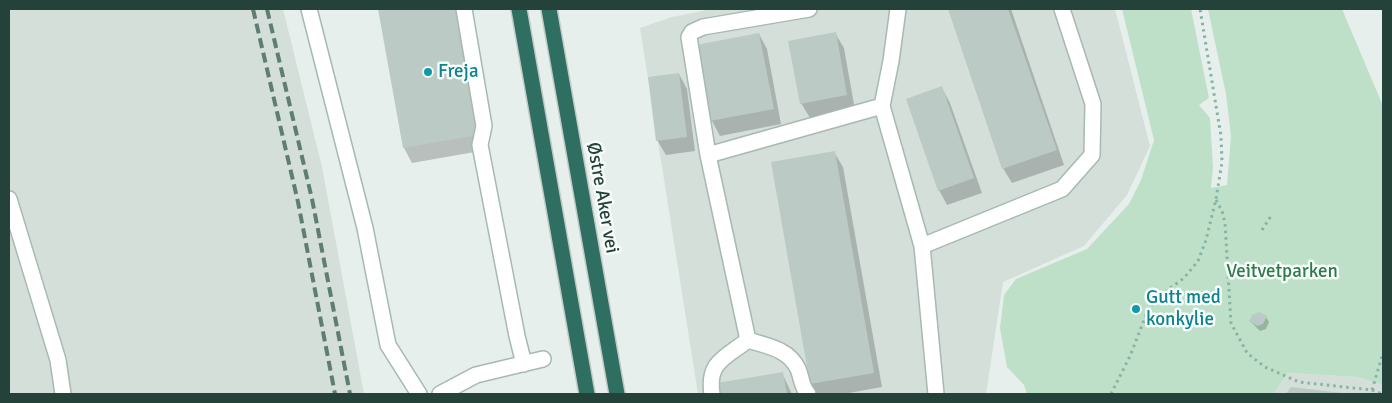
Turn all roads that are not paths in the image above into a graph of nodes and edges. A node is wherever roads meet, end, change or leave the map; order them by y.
1 (309, 9) edge
2 (464, 9) edge
3 (519, 9) edge
4 (549, 9) edge
5 (809, 9) edge
6 (898, 9) edge
7 (1062, 9) edge
8 (882, 106) junction
9 (708, 155) junction
10 (9, 199) edge
11 (922, 246) junction
12 (748, 340) junction
13 (543, 359) dead end
14 (524, 364) junction
15 (446, 393) edge
16 (64, 394) edge
17 (419, 394) edge
18 (587, 394) edge
19 (617, 394) edge
20 (712, 394) edge
21 (808, 394) edge
22 (936, 394) edge

1 - 17 lane
2 - 14 lane
3 - 18 highway
4 - 19 highway, Østre Aker vei
5 - 9 lane
6 - 8 lane
7 - 11 lane
8 - 9 lane
8 - 11 lane
9 - 12 lane
10 - 16 lane
11 - 22 lane
12 - 20 lane
12 - 21 lane
13 - 14 lane
14 - 15 lane

